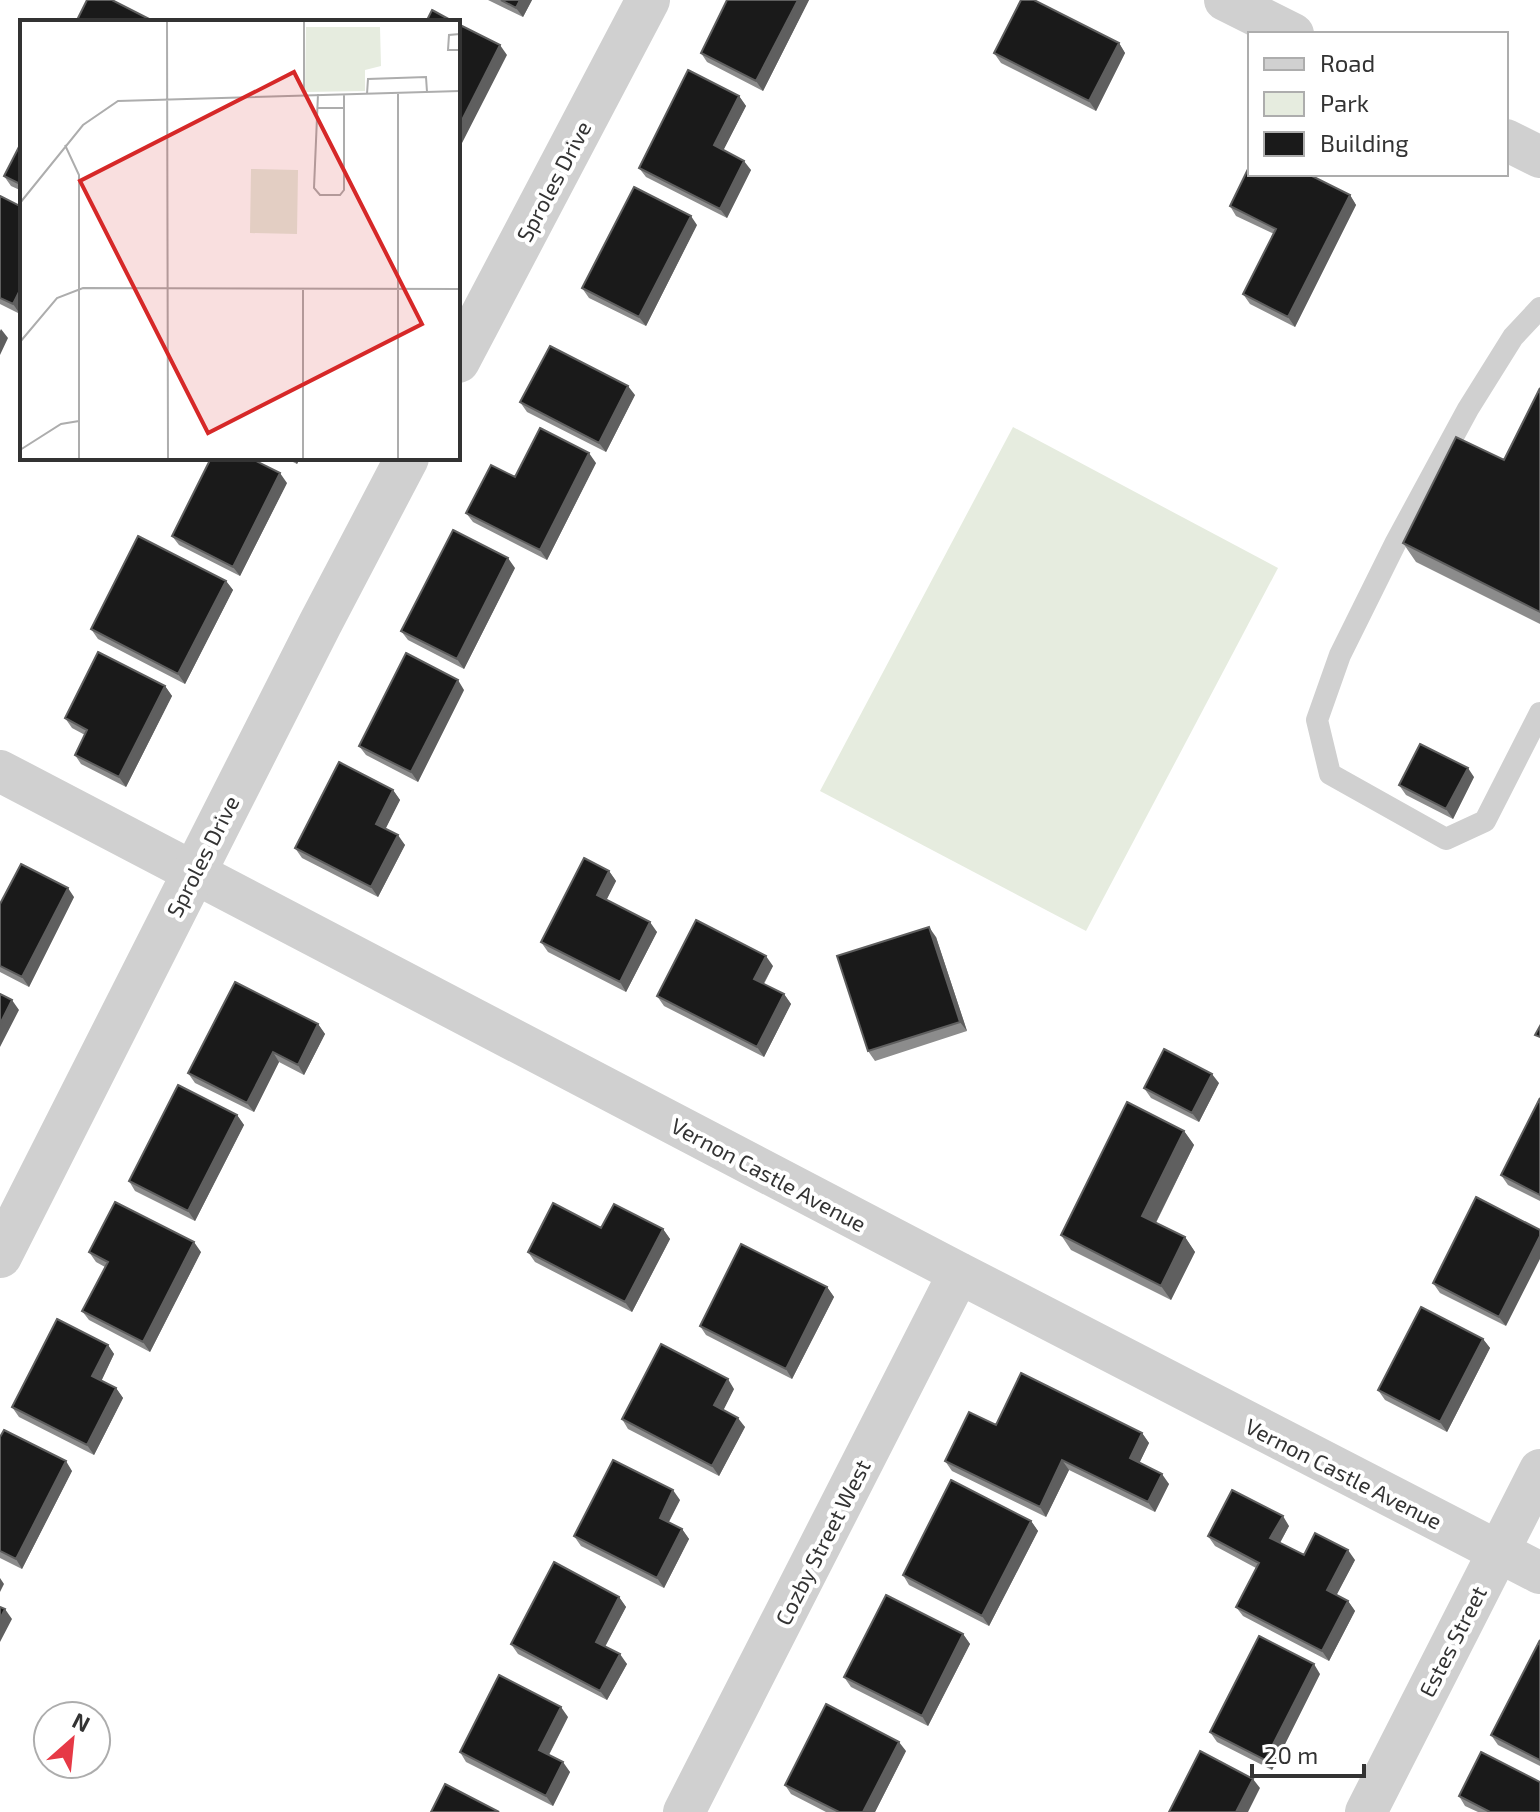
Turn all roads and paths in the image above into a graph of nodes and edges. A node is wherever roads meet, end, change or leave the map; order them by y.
1 (648, 0) edge
2 (1225, 0) edge
3 (1289, 32) edge
4 (1540, 308) edge
5 (460, 357) edge
6 (406, 460) edge
7 (1540, 713) edge
8 (0, 771) edge
9 (193, 873) junction
10 (0, 1256) edge
11 (959, 1273) junction
12 (1540, 1470) edge
13 (1497, 1552) junction
14 (1540, 1573) edge
15 (684, 1812) edge
16 (1366, 1812) edge

1 - 5 street, Sproles Drive
2 - 3 street
4 - 7 lane
6 - 9 street, Sproles Drive
8 - 9 street, Vernon Castle Avenue
9 - 10 street, Sproles Drive
9 - 11 street, Vernon Castle Avenue
11 - 13 street, Vernon Castle Avenue
11 - 15 street, Cozby Street West
12 - 13 street, Estes Street
13 - 14 street, Vernon Castle Avenue
13 - 16 street, Estes Street

